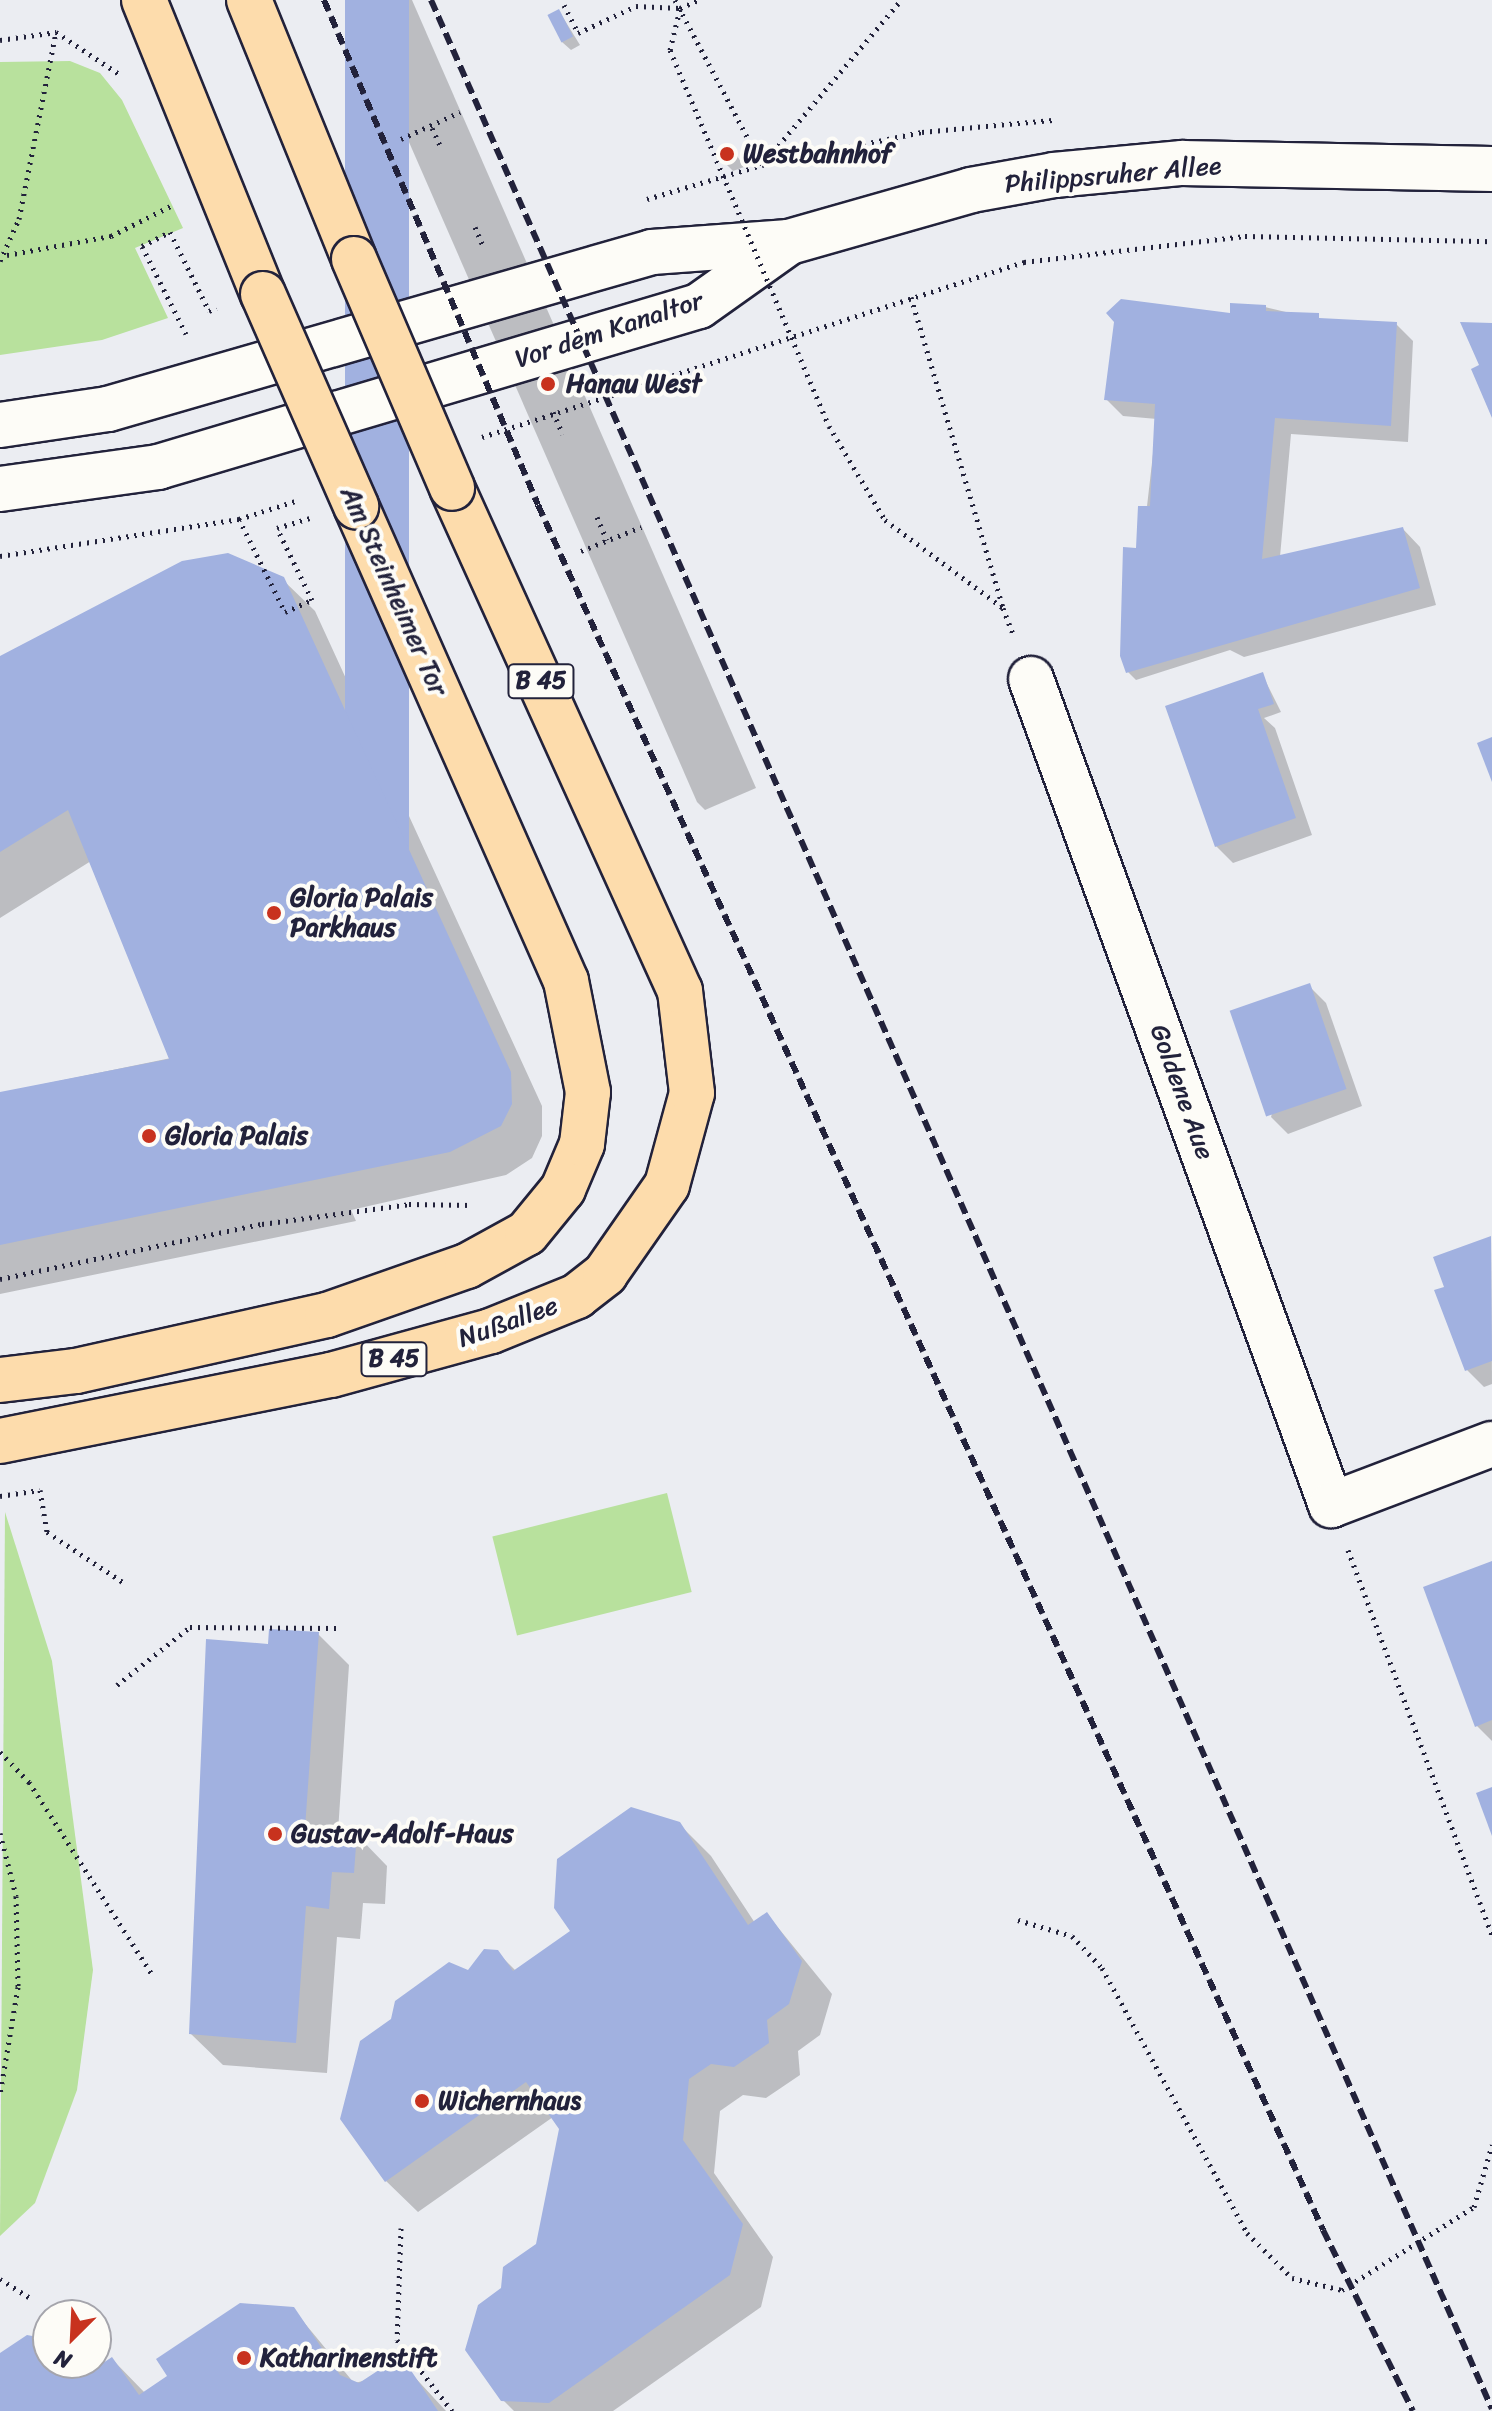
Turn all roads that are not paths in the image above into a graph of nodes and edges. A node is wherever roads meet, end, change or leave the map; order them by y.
1 (144, 0) edge
2 (249, 0) edge
3 (1492, 169) edge
4 (789, 242) junction
5 (0, 425) edge
6 (0, 489) edge
7 (1031, 679) road end
8 (0, 1380) edge
9 (0, 1441) edge
10 (1492, 1444) edge

1 - 8 main road, Am Steinheimer Tor / B 45, bridge
2 - 9 main road, Nußallee / B 45, bridge
3 - 4 main road, Philippsruher Allee
4 - 5 main road, Vor dem Kanaltor
4 - 6 main road, Vor dem Kanaltor
7 - 10 main road, Goldene Aue

